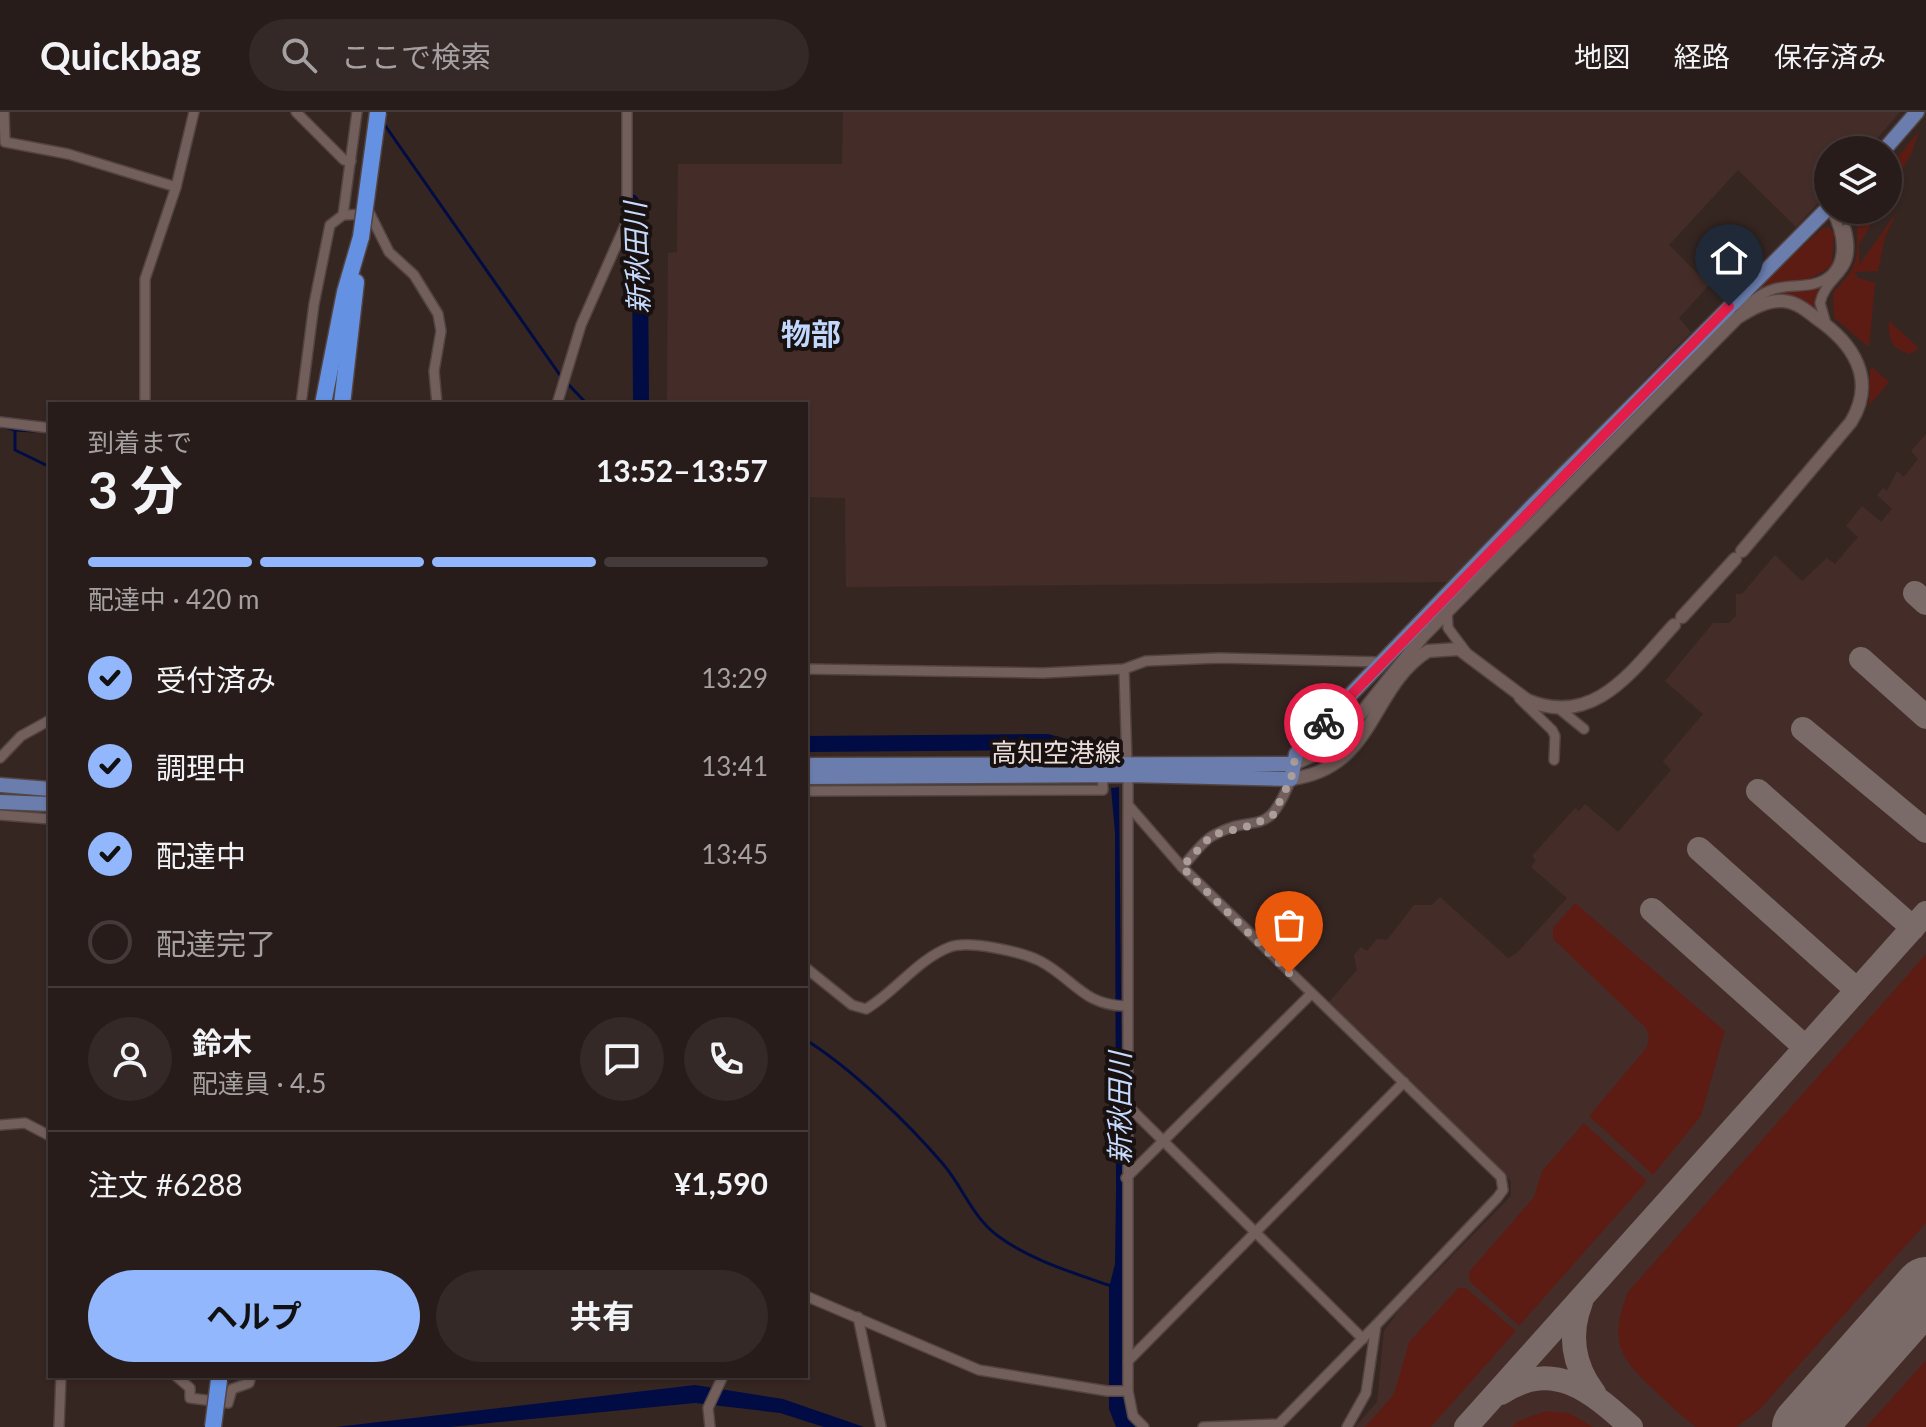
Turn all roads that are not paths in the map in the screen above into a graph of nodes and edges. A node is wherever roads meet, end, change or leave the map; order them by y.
1 (194, 112) edge
2 (296, 112) edge
3 (357, 112) edge
4 (378, 112) edge
5 (627, 112) edge
6 (1917, 112) edge
7 (2, 114) edge
8 (1896, 136) edge
9 (351, 161) junction
10 (176, 187) junction
11 (343, 215) junction
12 (1816, 224) edge
13 (1836, 224) edge
14 (1844, 224) edge
15 (361, 237) junction
16 (1737, 318) junction
17 (352, 322) junction
18 (1826, 324) junction
19 (145, 402) edge
20 (301, 402) edge
21 (323, 402) edge
22 (342, 402) edge
23 (351, 402) edge
24 (437, 402) edge
25 (558, 402) edge
26 (0, 422) edge
27 (48, 428) edge
28 (1447, 610) junction
29 (1466, 652) junction
30 (1384, 662) junction
31 (808, 669) edge
32 (1124, 669) junction
33 (1514, 693) junction
34 (1557, 707) junction
35 (48, 721) edge
36 (1584, 729) dead end
37 (0, 758) edge
38 (1554, 760) dead end
39 (808, 765) edge
40 (1127, 769) junction
41 (1293, 771) junction
42 (1102, 775) junction
43 (808, 777) edge
44 (0, 785) edge
45 (48, 789) edge
46 (808, 791) edge
47 (0, 802) edge
48 (48, 804) edge
49 (1129, 806) junction
50 (0, 815) edge
51 (48, 819) edge
52 (1182, 867) junction
53 (808, 970) edge
54 (1311, 994) junction
55 (1121, 1006) junction
56 (1404, 1082) junction
57 (1125, 1103) junction
58 (0, 1125) edge
59 (48, 1135) edge
60 (1164, 1142) junction
61 (1126, 1178) junction
62 (1256, 1232) junction
63 (808, 1297) edge
64 (858, 1317) junction
65 (1376, 1325) junction
66 (1363, 1339) junction
67 (1128, 1361) junction
68 (61, 1378) edge
69 (178, 1378) edge
70 (219, 1378) edge
71 (250, 1378) edge
72 (722, 1380) edge
73 (1127, 1392) junction
74 (59, 1427) edge
75 (213, 1427) edge
76 (710, 1427) edge
77 (881, 1427) edge
78 (1144, 1427) edge
79 (1203, 1427) edge
80 (1347, 1427) edge

1 - 10 street
2 - 9 street
3 - 9 street
4 - 15 highway, bridge
5 - 25 street
6 - 8 main road
7 - 10 street
9 - 11 street
10 - 19 street
11 - 20 street
11 - 24 street
12 - 30 main road
13 - 16 street
14 - 18 street
15 - 17 highway
15 - 21 highway
16 - 18 street
16 - 28 street
17 - 22 highway
17 - 23 highway
18 - 34 street
26 - 27 street
28 - 29 street
28 - 41 street
29 - 33 street
29 - 41 street
30 - 32 street
30 - 41 main road
31 - 32 street
32 - 40 street
33 - 34 street
33 - 38 street
34 - 36 street
35 - 37 street
39 - 40 main road, 高知空港線
40 - 41 main road, 高知空港線
40 - 42 main road, 高知空港線
40 - 49 street
41 - 52 street
42 - 43 main road, 高知空港線
42 - 46 street
44 - 45 main road
47 - 48 main road
49 - 52 street
49 - 55 street
50 - 51 street
52 - 54 street
53 - 55 street
54 - 56 street
54 - 60 street
55 - 57 street
56 - 62 street
56 - 65 street
57 - 60 street
57 - 61 street
58 - 59 street
60 - 61 street
60 - 62 street
61 - 67 street
62 - 66 street
62 - 67 street
63 - 64 street
64 - 73 street
64 - 77 street
65 - 66 street
65 - 80 street
66 - 79 street
67 - 73 street
68 - 74 street
69 - 71 street
70 - 75 highway, bridge
72 - 76 street
73 - 78 street

